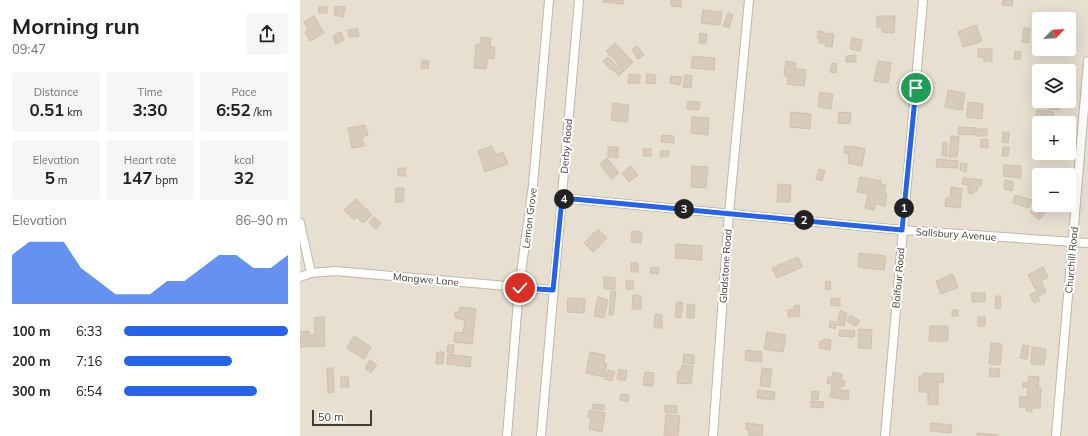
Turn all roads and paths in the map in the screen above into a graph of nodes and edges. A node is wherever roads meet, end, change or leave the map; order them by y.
1 (550, 0) edge
2 (579, 0) edge
3 (749, 0) edge
4 (923, 0) edge
5 (1088, 60) edge
6 (562, 198) junction
7 (729, 213) junction
8 (300, 222) edge
9 (902, 230) junction
10 (1072, 242) junction
11 (1088, 243) edge
12 (310, 273) junction
13 (300, 277) edge
14 (520, 288) junction
15 (553, 290) junction
16 (507, 436) edge
17 (541, 436) edge
18 (713, 436) edge
19 (885, 436) edge
20 (1056, 436) edge

1 - 14 street, Lemon Grove
2 - 6 street, Derby Road
3 - 7 street, Gladstone Road
4 - 9 street, Balfour Road
5 - 10 street, Churchill Road
6 - 7 street, Sallsbury Avenue
6 - 15 street, Derby Road
7 - 9 street, Sallsbury Avenue
7 - 18 street, Gladstone Road
8 - 12 street
9 - 10 street, Sallsbury Avenue
9 - 19 street, Balfour Road
10 - 11 street, Sallsbury Avenue
10 - 20 street, Churchill Road
12 - 13 street, Mangwe Lane
12 - 14 street, Mangwe Lane
14 - 15 street, Mangwe Lane
14 - 16 street, Lemon Grove
15 - 17 street, Derby Road

